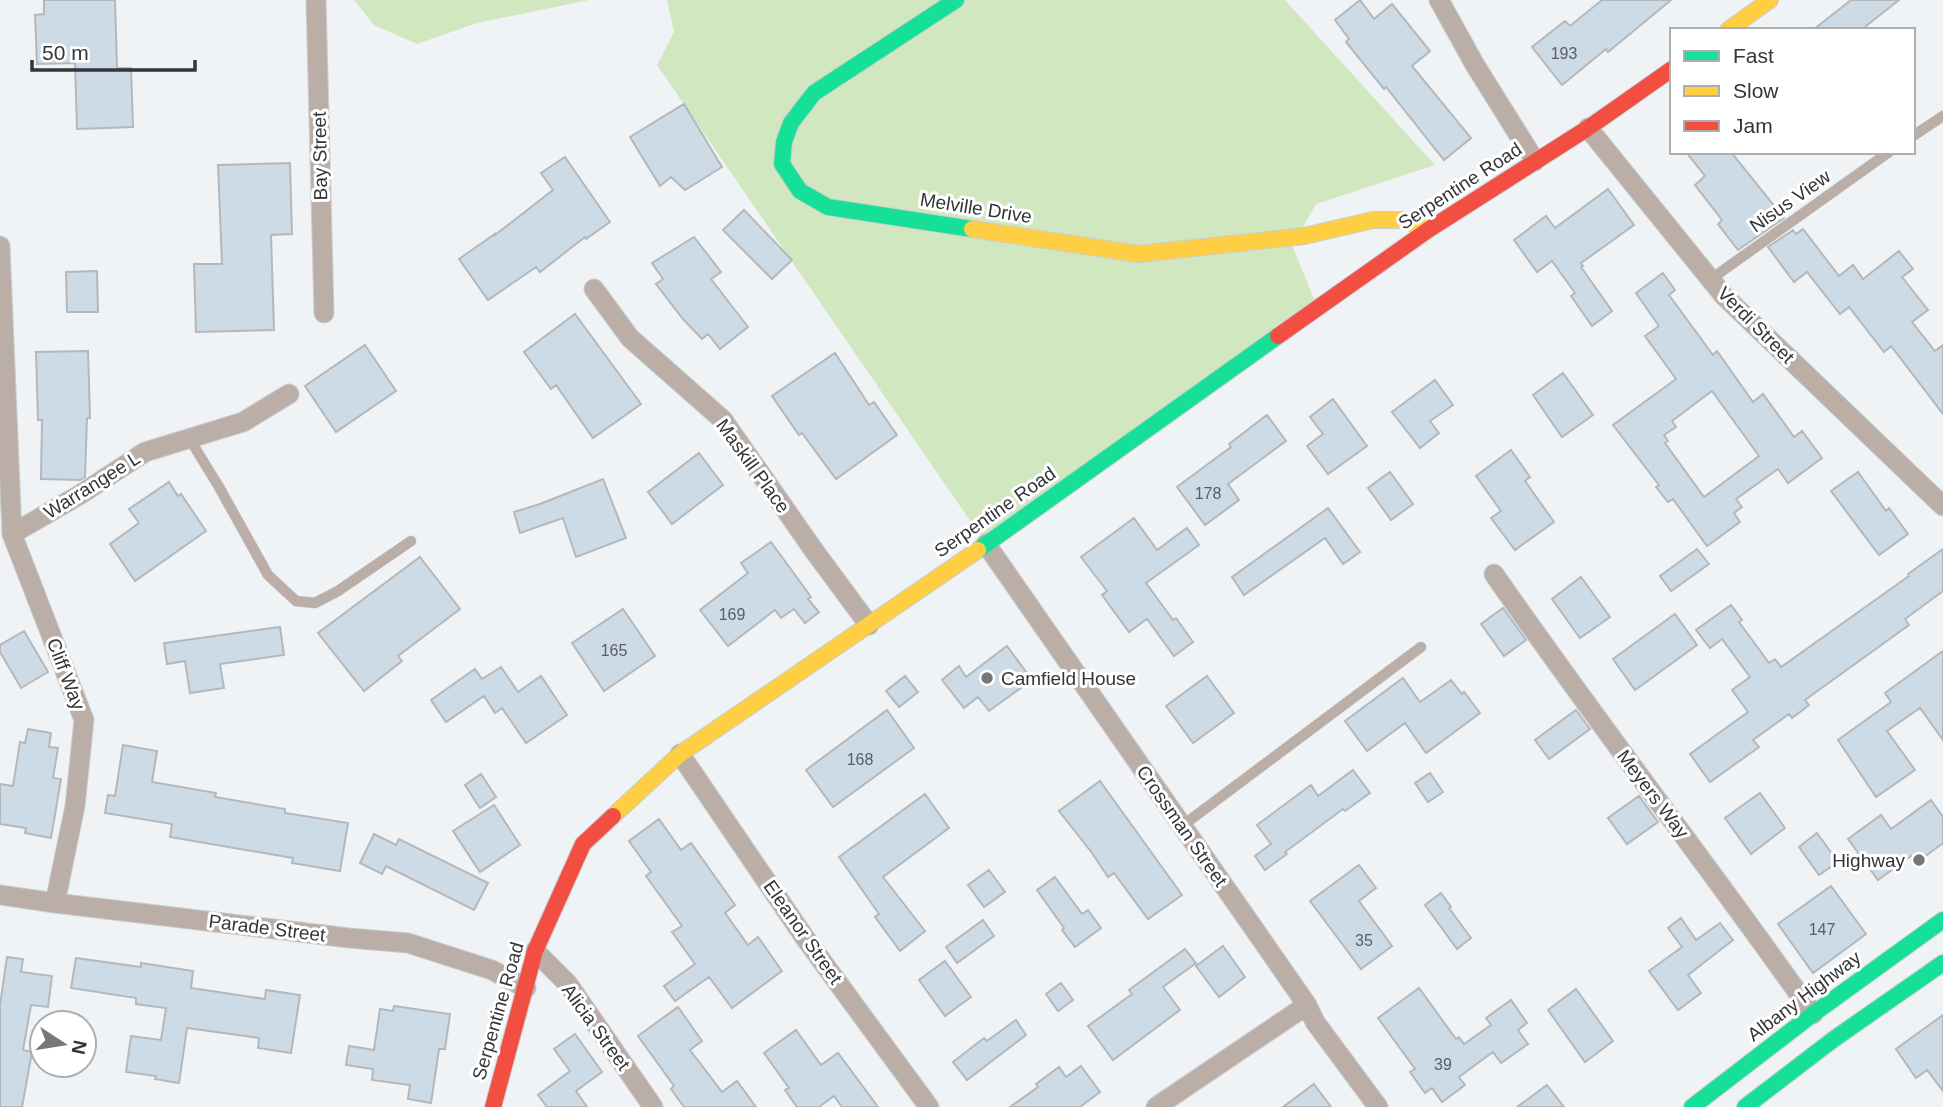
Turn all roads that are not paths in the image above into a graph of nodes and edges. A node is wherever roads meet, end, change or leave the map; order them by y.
1 (316, 0) edge
2 (956, 0) edge
3 (1439, 0) edge
4 (1770, 0) edge
5 (1731, 28) edge
6 (1670, 70) edge
7 (1943, 116) edge
8 (1588, 128) junction
9 (1915, 135) edge
10 (1886, 154) edge
11 (1535, 161) junction
12 (1428, 230) junction
13 (0, 246) edge
14 (1711, 279) junction
15 (594, 289) dead end
16 (324, 313) dead end
17 (289, 394) dead end
18 (188, 438) junction
19 (1943, 506) edge
20 (12, 534) junction
21 (411, 541) dead end
22 (986, 544) junction
23 (1494, 574) dead end
24 (869, 625) junction
25 (1421, 647) dead end
26 (680, 754) junction
27 (1182, 826) junction
28 (0, 895) edge
29 (55, 903) junction
30 (1943, 920) edge
31 (535, 951) junction
32 (1943, 963) edge
33 (526, 988) junction
34 (1307, 1005) junction
35 (1813, 1014) junction
36 (1834, 1039) junction
37 (493, 1107) edge
38 (653, 1107) edge
39 (929, 1107) edge
40 (1156, 1107) edge
41 (1378, 1107) edge
42 (1692, 1107) edge
43 (1745, 1107) edge

1 - 16 street, Bay Street
2 - 12 main road, Melville Drive
3 - 11 street
4 - 5 main road
6 - 8 main road, Serpentine Road
7 - 9 lane
8 - 11 main road, Serpentine Road
8 - 14 street, Verdi Street
10 - 14 lane, Nisus View
11 - 12 main road, Serpentine Road
12 - 22 main road, Serpentine Road
13 - 20 street, Cliff Way
14 - 19 street, Verdi Street
15 - 24 street, Maskill Place
17 - 18 street, Warrangee L
18 - 20 street, Warrangee L
18 - 21 lane
20 - 29 street, Cliff Way
22 - 24 main road, Serpentine Road
22 - 27 street, Crossman Street
23 - 35 street, Meyers Way
24 - 26 main road, Serpentine Road
25 - 27 lane
26 - 31 main road, Serpentine Road
26 - 39 street, Eleanor Street
27 - 34 street, Crossman Street
28 - 29 street, Parade Street
29 - 33 street, Parade Street
30 - 35 main road, Albany Highway
31 - 33 main road, Serpentine Road
31 - 38 street, Alicia Street
32 - 36 main road
33 - 37 main road, Serpentine Road
34 - 40 street
34 - 41 street, Crossman Street
35 - 36 main road
35 - 42 main road, Albany Highway
36 - 43 main road

